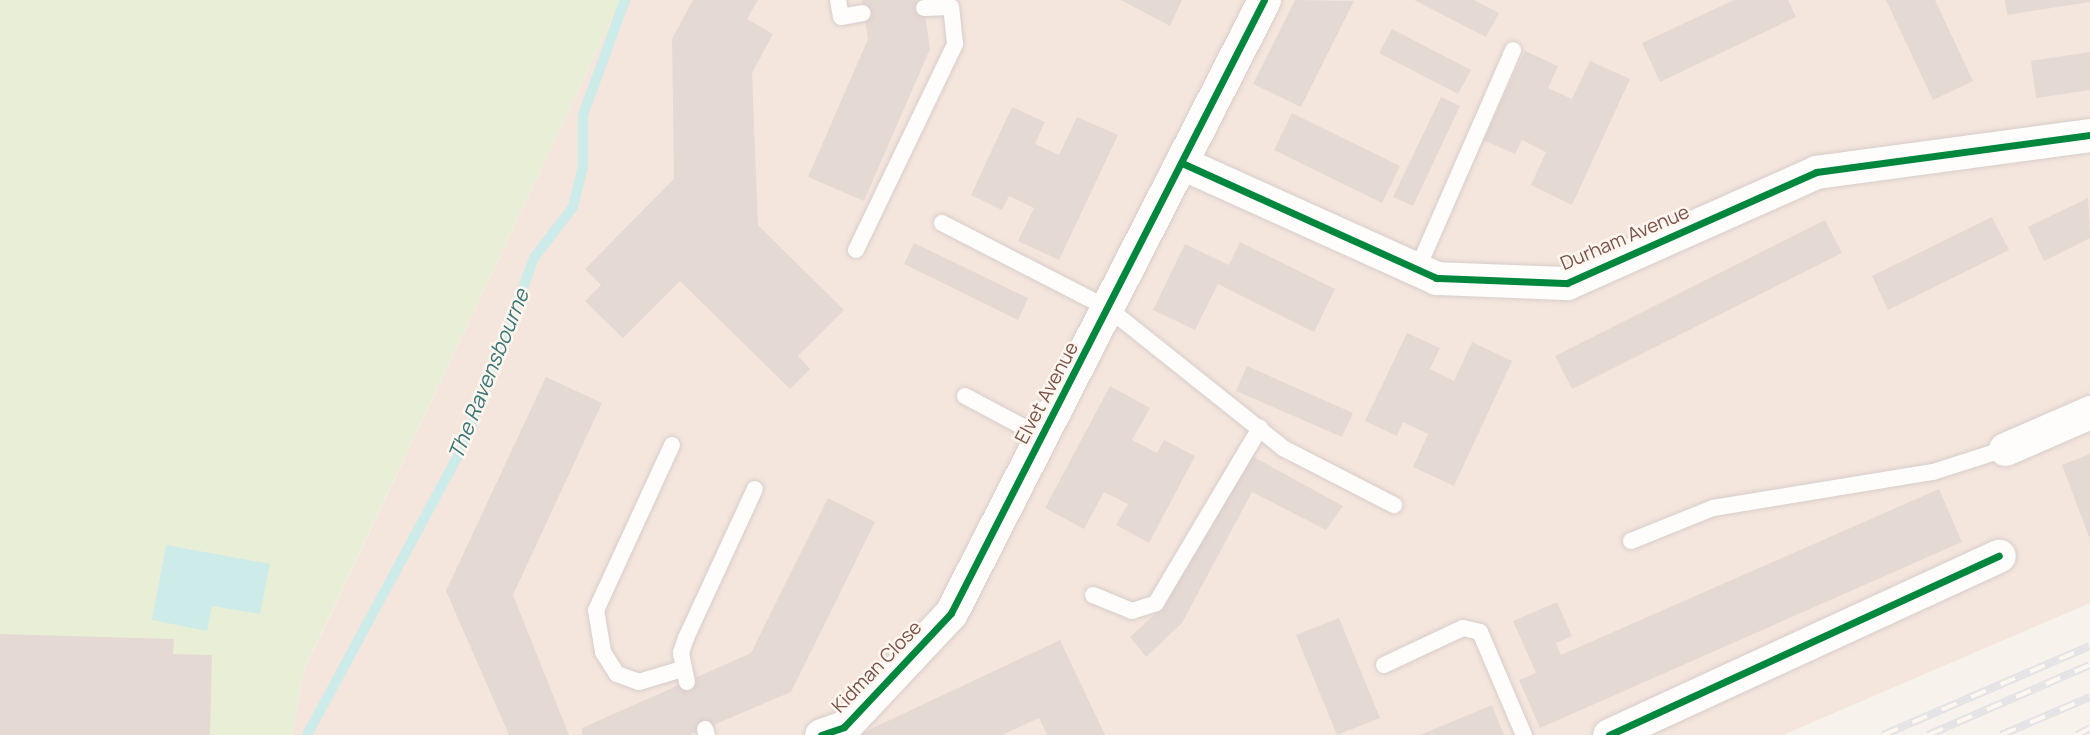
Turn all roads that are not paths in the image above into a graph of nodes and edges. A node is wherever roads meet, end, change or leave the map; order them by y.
1 (838, 0) edge
2 (1264, 0) edge
3 (924, 8) dead end
4 (863, 13) dead end
5 (1513, 50) dead end
6 (2090, 135) edge
7 (1184, 164) junction
8 (942, 223) dead end
9 (856, 250) dead end
10 (1418, 270) junction
11 (1109, 309) junction
12 (965, 396) dead end
13 (2090, 412) edge
14 (1260, 428) junction
15 (1042, 437) junction
16 (672, 444) dead end
17 (2005, 449) joint
18 (755, 489) dead end
19 (1394, 505) dead end
20 (1631, 541) dead end
21 (1999, 556) dead end
22 (1093, 595) dead end
23 (951, 613) joint
24 (1384, 665) dead end
25 (821, 735) edge
26 (1524, 735) edge
27 (1609, 735) edge

1 - 4 lane
2 - 7 street, Elvet Avenue
3 - 9 lane
5 - 10 lane
6 - 10 street, Durham Avenue
7 - 10 street, Durham Avenue
7 - 11 street, Elvet Avenue
8 - 11 lane
11 - 14 lane
11 - 15 street, Elvet Avenue
12 - 15 lane
13 - 17 street
14 - 19 lane
14 - 22 lane
15 - 23 street, Elvet Avenue
16 - 18 lane
17 - 20 lane
21 - 27 street
23 - 25 street, Kidman Close
24 - 26 lane

